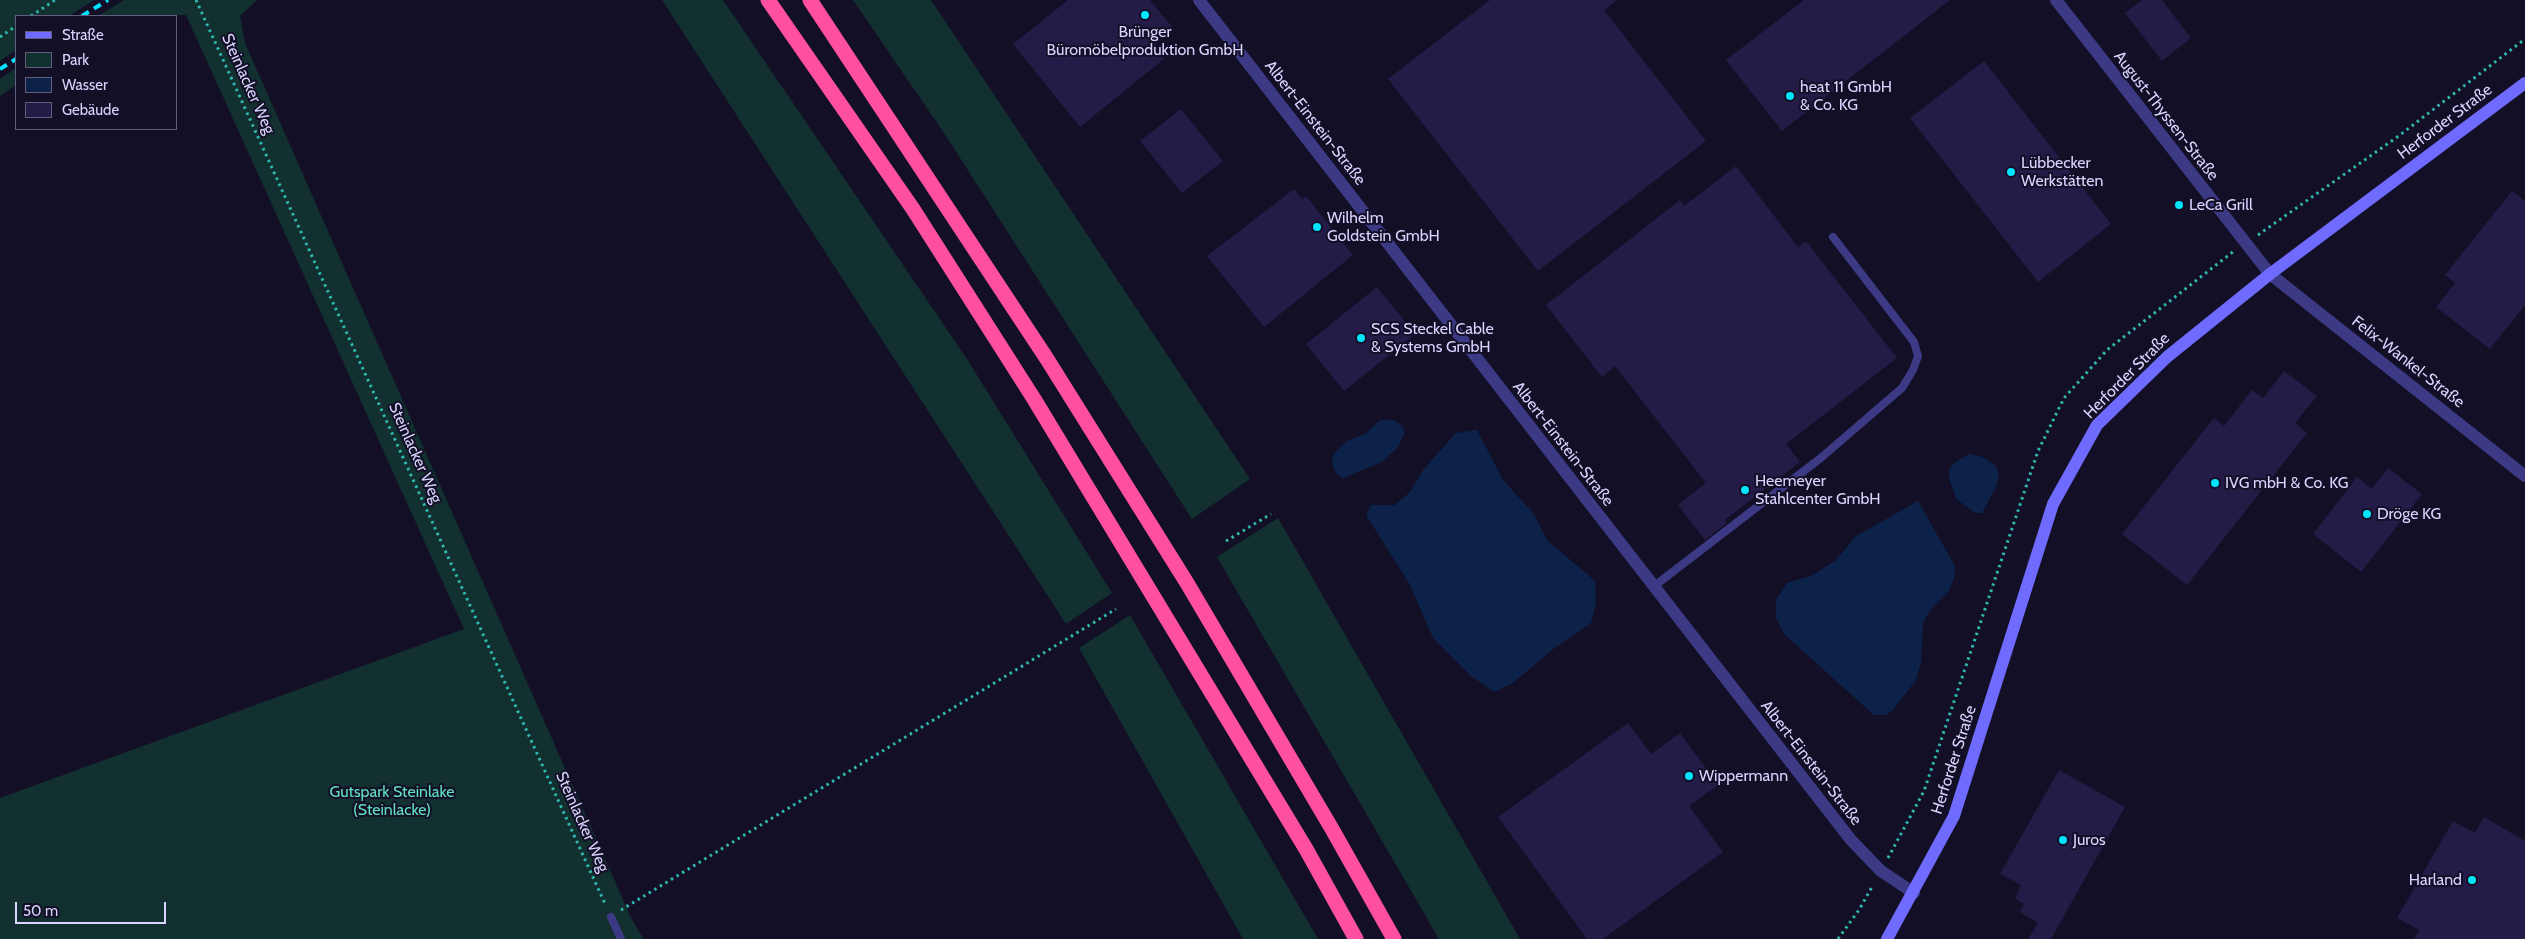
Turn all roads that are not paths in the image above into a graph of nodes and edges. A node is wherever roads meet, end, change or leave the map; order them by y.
1 (768, 0) edge
2 (810, 0) edge
3 (1200, 0) edge
4 (2056, 0) edge
5 (2525, 83) edge
6 (1833, 236) dead end
7 (2270, 274) junction
8 (2525, 476) edge
9 (1653, 587) junction
10 (1914, 893) junction
11 (611, 916) road end
12 (621, 939) edge
13 (1356, 939) edge
14 (1394, 939) edge
15 (1887, 939) edge

1 - 13 highway
2 - 14 highway
3 - 9 street, Albert-Einstein-Straße
4 - 7 street, August-Thyssen-Straße
5 - 7 street, Herforder Straße
6 - 9 lane
7 - 8 street, Felix-Wankel-Straße
7 - 10 street, Herforder Straße
9 - 10 street, Albert-Einstein-Straße
10 - 15 street, Herforder Straße
11 - 12 lane

